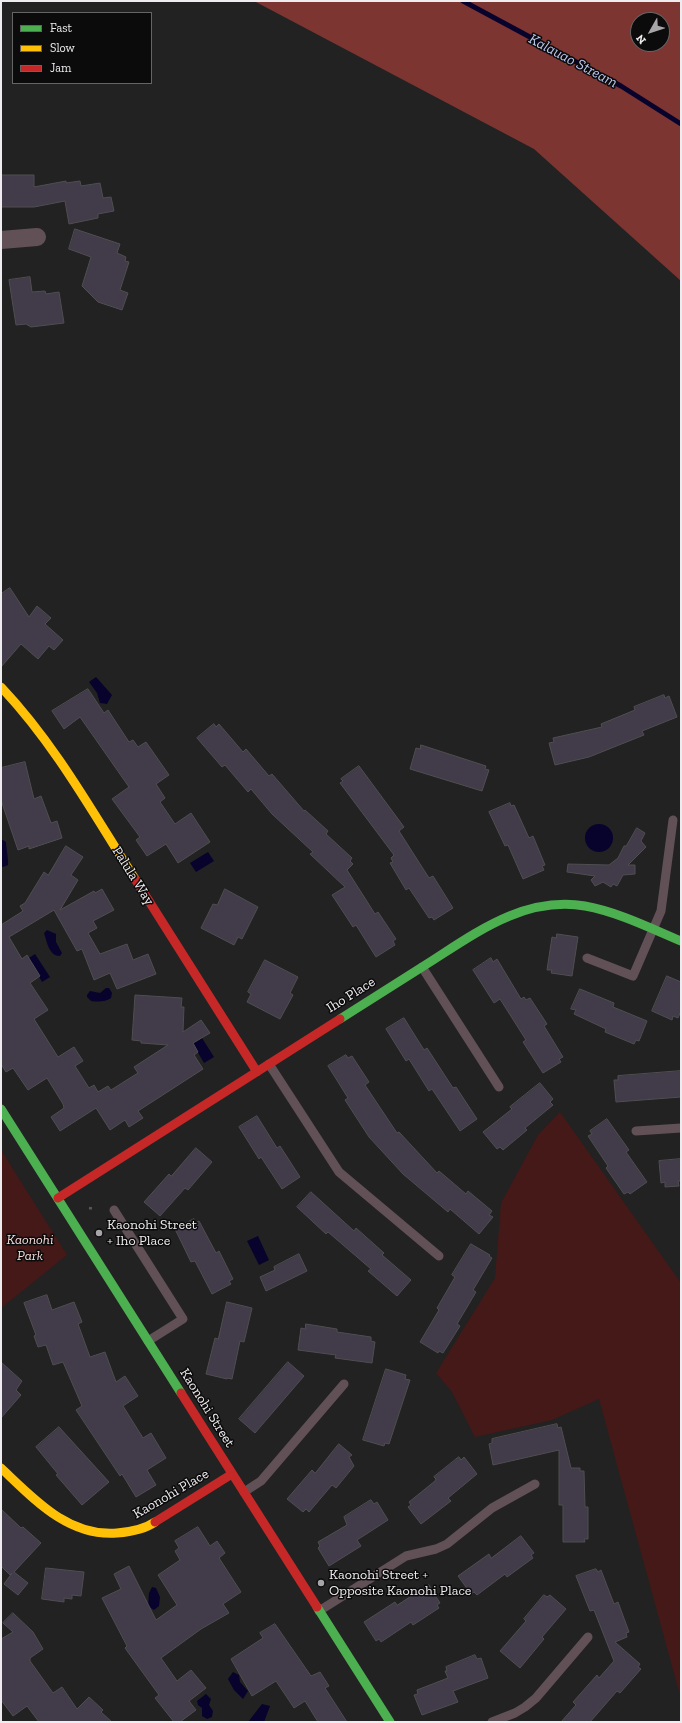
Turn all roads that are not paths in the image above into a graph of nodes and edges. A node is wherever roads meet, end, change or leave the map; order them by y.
1 (37, 237) dead end
2 (1, 240) edge
3 (1, 687) edge
4 (673, 820) dead end
5 (653, 929) junction
6 (681, 941) edge
7 (587, 958) dead end
8 (422, 967) junction
9 (270, 1064) junction
10 (257, 1072) junction
11 (499, 1087) dead end
12 (1, 1109) edge
13 (681, 1128) edge
14 (636, 1131) dead end
15 (58, 1198) junction
16 (114, 1210) dead end
17 (439, 1256) dead end
18 (148, 1341) junction
19 (344, 1384) dead end
20 (1, 1468) edge
21 (232, 1474) junction
22 (535, 1484) dead end
23 (244, 1492) junction
24 (319, 1611) junction
25 (588, 1638) dead end
26 (390, 1722) edge
27 (492, 1722) edge

1 - 2 street
3 - 10 street, Palula Way
4 - 5 lane
5 - 6 street, Iho Place
5 - 7 lane
5 - 8 street, Iho Place
8 - 9 street, Iho Place
8 - 11 lane
9 - 10 street, Iho Place
9 - 17 lane
10 - 15 street, Iho Place
12 - 15 street, Kaonohi Street
13 - 14 lane
15 - 18 street, Kaonohi Street
16 - 18 lane
18 - 21 street, Kaonohi Street
19 - 23 lane
20 - 21 street, Kaonohi Place
21 - 23 street, Kaonohi Street
22 - 24 lane
23 - 24 street, Kaonohi Street
24 - 26 street, Kaonohi Street
25 - 27 lane

